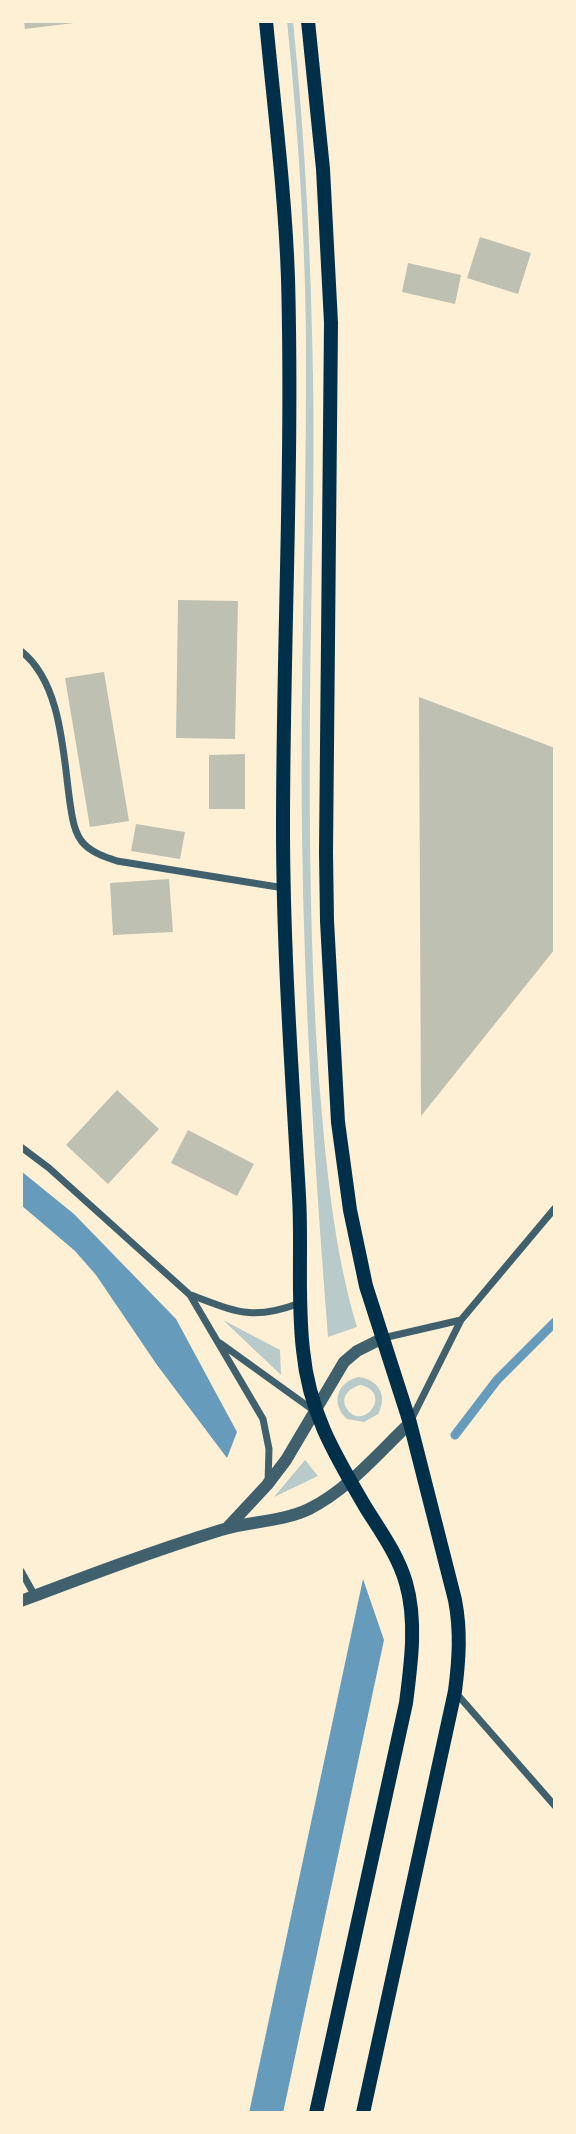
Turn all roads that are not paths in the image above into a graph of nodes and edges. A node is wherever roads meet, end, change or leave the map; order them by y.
1 (265, 21) edge
2 (309, 21) edge
3 (21, 651) edge
4 (285, 888) junction
5 (21, 1147) edge
6 (555, 1208) edge
7 (190, 1295) junction
8 (301, 1302) junction
9 (460, 1320) junction
10 (383, 1338) junction
11 (217, 1340) junction
12 (316, 1412) junction
13 (410, 1423) junction
14 (350, 1481) junction
15 (268, 1485) junction
16 (226, 1528) junction
17 (21, 1571) edge
18 (35, 1596) junction
19 (21, 1601) edge
20 (455, 1692) junction
21 (555, 1806) edge
22 (316, 2113) edge
23 (363, 2113) edge

1 - 4 main road
2 - 10 main road
3 - 4 street
4 - 8 main road
5 - 7 street
6 - 9 street
7 - 8 street
7 - 11 street
8 - 12 main road
9 - 10 street
9 - 13 street
10 - 12 street
10 - 13 main road
11 - 12 street
11 - 15 street
12 - 14 main road
12 - 15 street
13 - 14 street
13 - 20 main road
14 - 16 street
14 - 22 main road
15 - 16 street
16 - 18 street
17 - 18 street
18 - 19 street
20 - 21 street
20 - 23 main road

